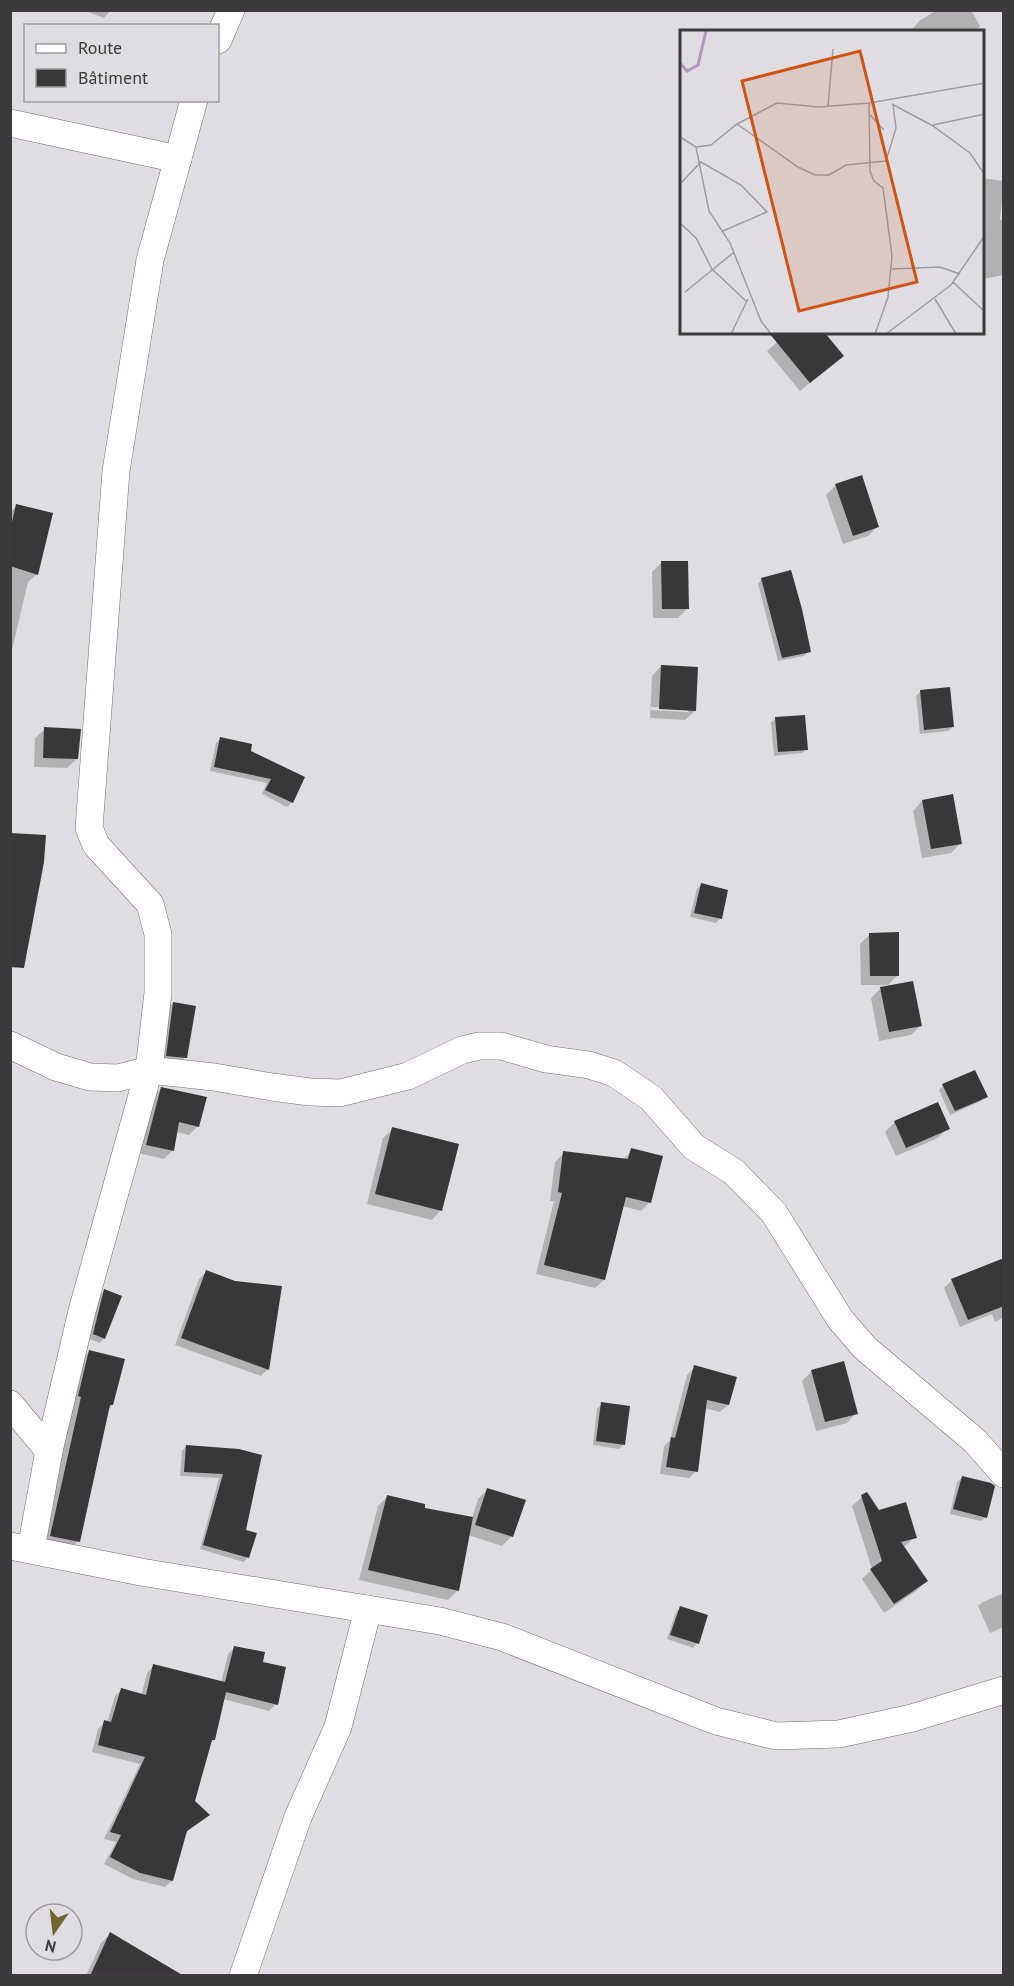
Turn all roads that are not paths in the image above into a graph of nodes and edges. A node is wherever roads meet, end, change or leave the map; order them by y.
1 (231, 10) edge
2 (219, 38) edge
3 (193, 102) edge
4 (10, 123) edge
5 (178, 159) junction
6 (10, 1045) edge
7 (149, 1070) junction
8 (10, 1404) edge
9 (49, 1451) junction
10 (1004, 1473) edge
11 (21, 1548) edge
12 (368, 1609) junction
13 (1004, 1690) edge
14 (243, 1976) edge

1 - 2 street
3 - 5 street
4 - 5 street
5 - 7 street
6 - 7 street
7 - 9 street
7 - 10 street
8 - 9 street
9 - 11 street
11 - 12 street
12 - 13 street
12 - 14 street

